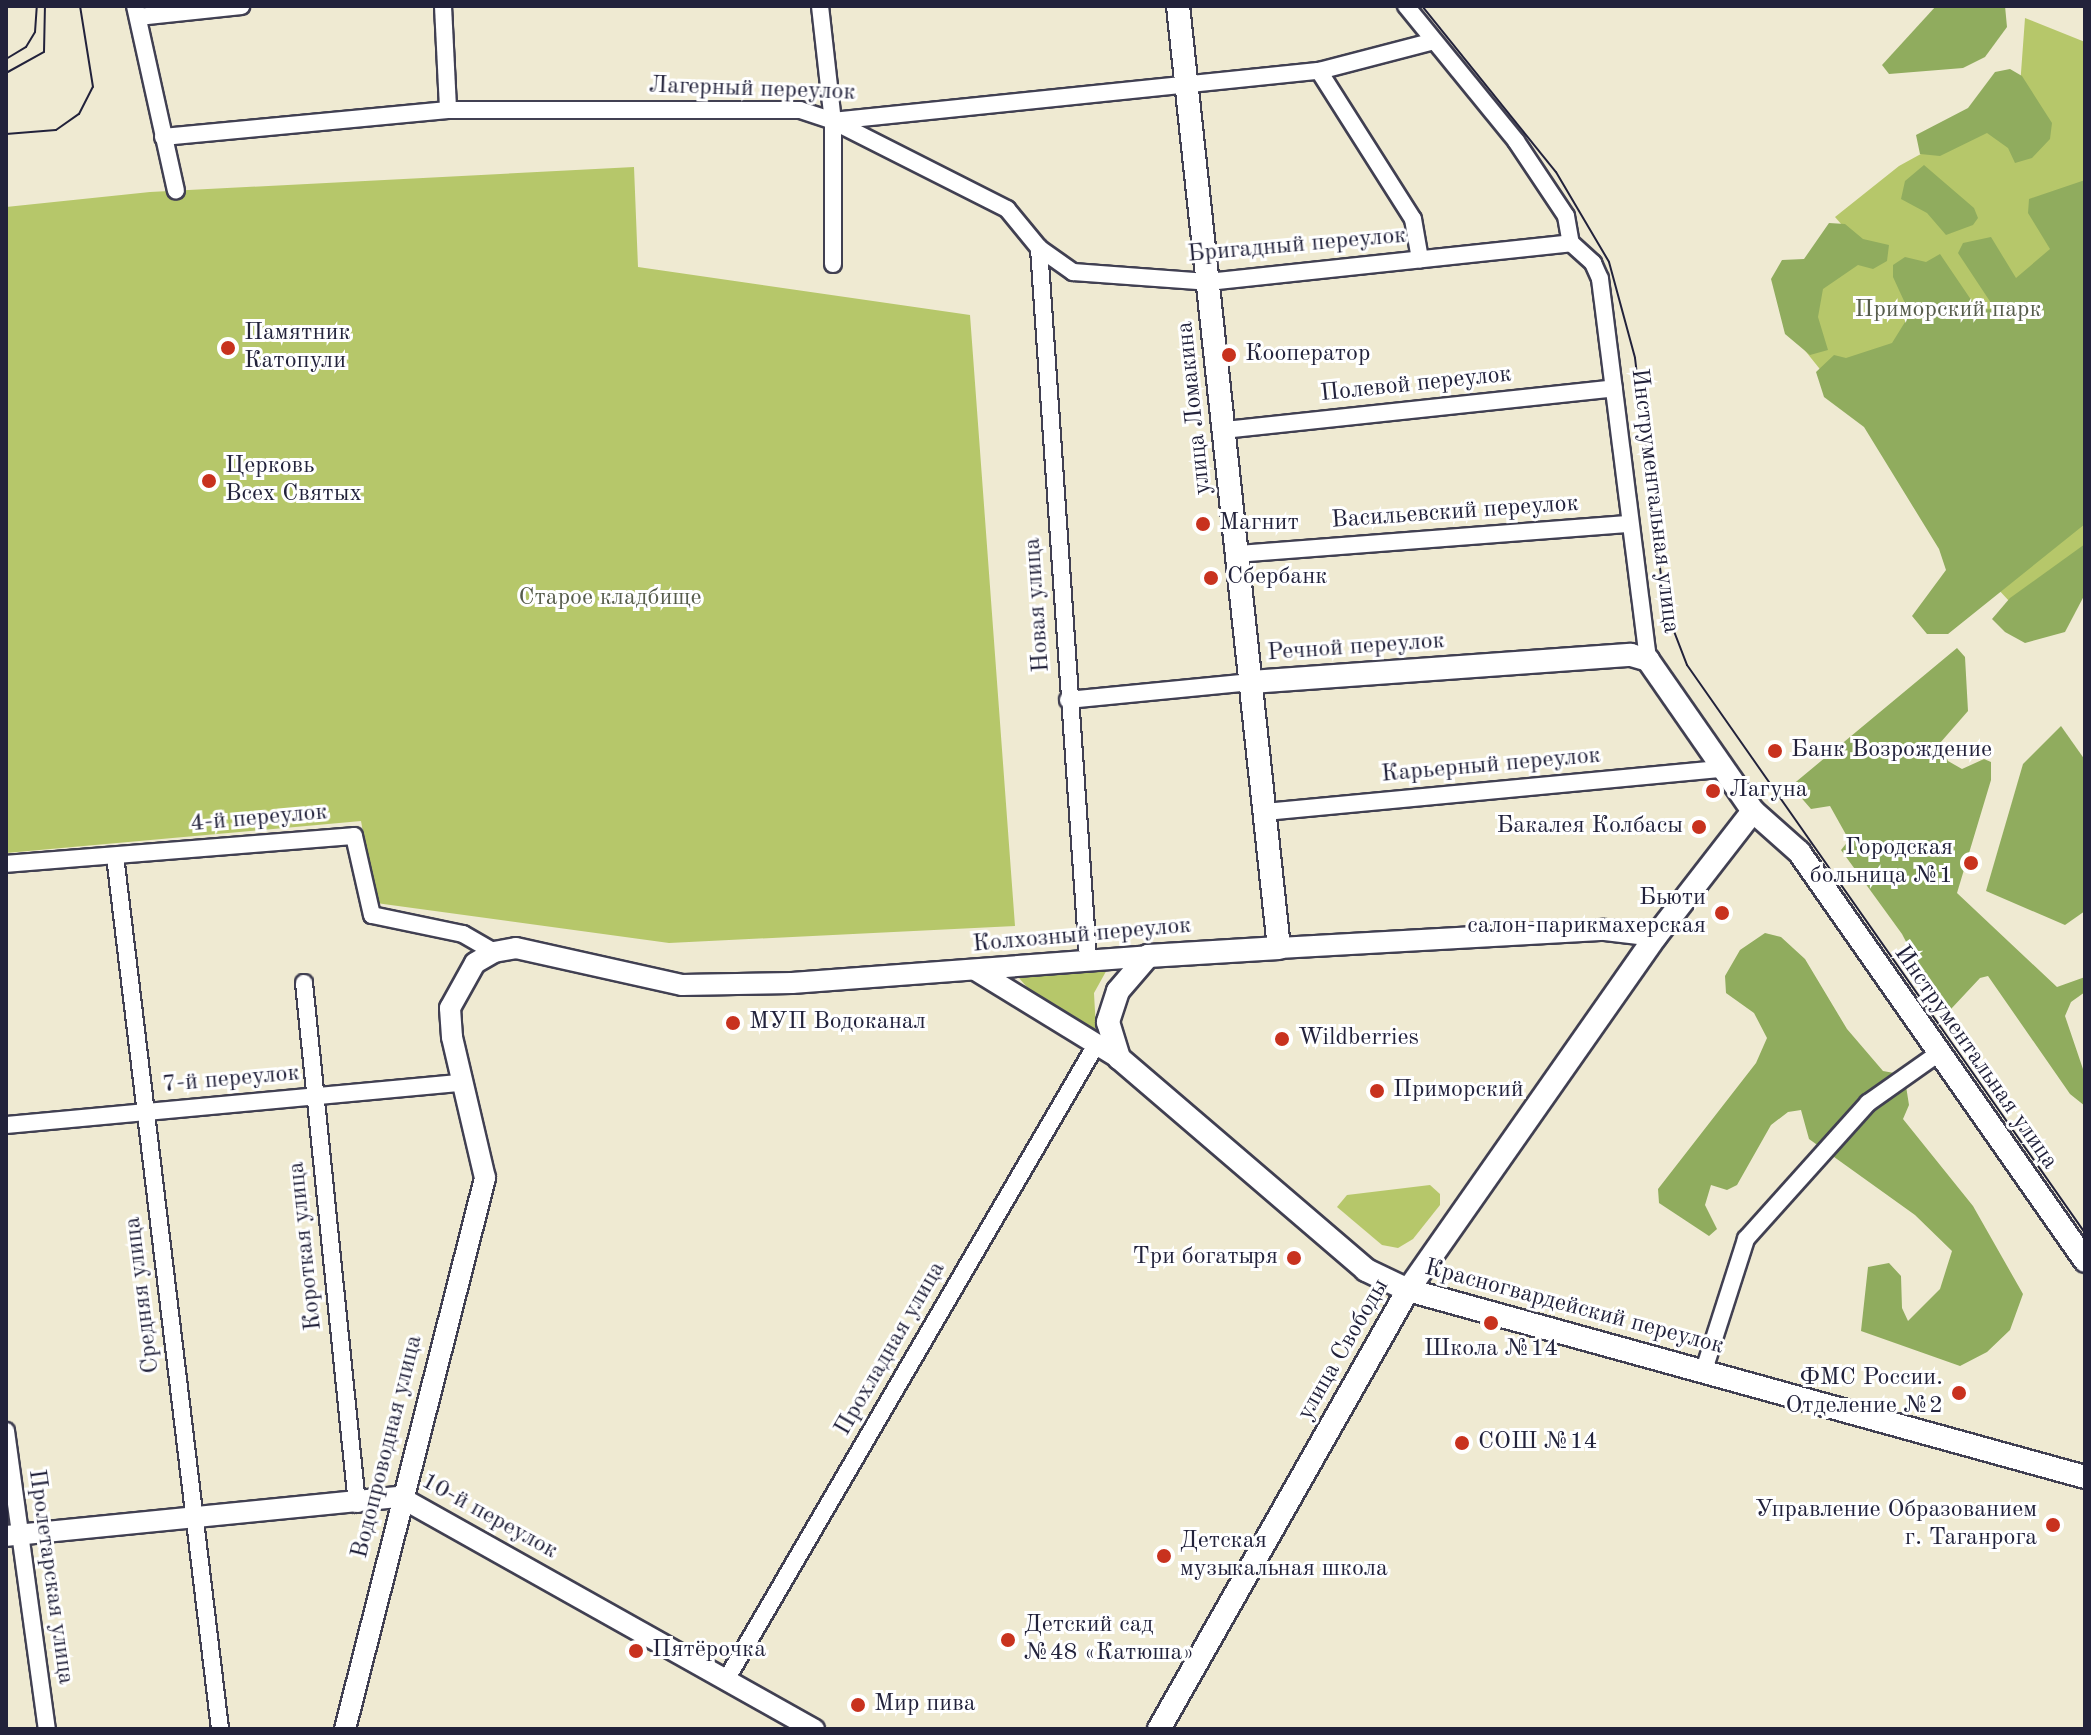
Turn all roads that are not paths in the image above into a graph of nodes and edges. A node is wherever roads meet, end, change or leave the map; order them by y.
1 (241, 6) edge
2 (443, 6) edge
3 (820, 6) edge
4 (1178, 6) edge
5 (1406, 6) edge
6 (137, 12) edge
7 (1430, 42) junction
8 (1319, 71) junction
9 (1187, 85) junction
10 (448, 110) junction
11 (833, 121) junction
12 (163, 137) junction
13 (176, 191) dead end
14 (1571, 243) junction
15 (1039, 248) junction
16 (1420, 259) junction
17 (833, 264) dead end
18 (1208, 282) junction
19 (1614, 388) junction
20 (1224, 430) junction
21 (1629, 524) junction
22 (1237, 554) junction
23 (1648, 660) junction
24 (1251, 682) junction
25 (1068, 700) junction
26 (1722, 769) junction
27 (1753, 811) junction
28 (1265, 812) junction
29 (115, 856) junction
30 (6, 864) edge
31 (1656, 936) junction
32 (1279, 948) junction
33 (494, 952) junction
34 (1148, 956) junction
35 (1088, 958) junction
36 (977, 971) junction
37 (304, 983) dead end
38 (1097, 1043) junction
39 (1939, 1053) junction
40 (1119, 1058) junction
41 (461, 1083) junction
42 (315, 1096) junction
43 (145, 1112) junction
44 (6, 1125) edge
45 (2085, 1261) edge
46 (1408, 1290) junction
47 (1704, 1370) junction
48 (6, 1431) edge
49 (2085, 1477) edge
50 (400, 1497) junction
51 (357, 1504) junction
52 (193, 1519) junction
53 (12, 1535) edge
54 (726, 1680) junction
55 (47, 1729) edge
56 (220, 1729) edge
57 (345, 1729) edge
58 (814, 1729) edge
59 (1159, 1729) edge

1 - 6 street
2 - 10 street
3 - 11 street
4 - 9 main road, улица Ломакина
5 - 7 street, Инструментальная улица
6 - 12 street
7 - 8 street, Лагерный переулок
7 - 14 street, Инструментальная улица
8 - 9 street, Лагерный переулок
8 - 16 street
9 - 11 street, Лагерный переулок
9 - 18 main road, улица Ломакина
10 - 11 street, Лагерный переулок
10 - 12 street, Лагерный переулок
11 - 15 street, Бригадный переулок
11 - 17 street
12 - 13 street
14 - 16 street, Бригадный переулок
14 - 19 street, Инструментальная улица
15 - 18 street, Бригадный переулок
15 - 25 street, Новая улица
16 - 18 street, Бригадный переулок
18 - 20 main road, улица Ломакина
19 - 20 street, Полевой переулок
19 - 21 street, Инструментальная улица
20 - 22 main road, улица Ломакина
21 - 22 street, Васильевский переулок
21 - 23 street, Инструментальная улица
22 - 24 main road, улица Ломакина
23 - 24 main road, Речной переулок
23 - 26 main road, Инструментальная улица
24 - 25 street, Речной переулок
24 - 28 main road, улица Ломакина
25 - 35 street, Новая улица
26 - 27 main road, Инструментальная улица
26 - 28 street, Карьерный переулок
27 - 31 main road, улица Свободы
27 - 39 main road, Инструментальная улица
28 - 32 main road, улица Ломакина
29 - 30 street, 4-й переулок
29 - 33 street, 4-й переулок
29 - 43 street, Средняя улица
31 - 32 street, Колхозный переулок
31 - 46 main road, улица Свободы
32 - 34 main road, Колхозный переулок
33 - 36 street, Колхозный переулок
33 - 41 street
34 - 35 street, Колхозный переулок
34 - 40 main road
35 - 36 street, Колхозный переулок
36 - 38 street, Красногвардейский переулок
37 - 42 street, Короткая улица
38 - 40 street, Красногвардейский переулок
38 - 54 street, Прохладная улица
39 - 45 main road, Инструментальная улица
39 - 47 street
40 - 46 main road, Красногвардейский переулок
41 - 42 street, 7-й переулок
41 - 50 street, Водопроводная улица
42 - 43 street, 7-й переулок
42 - 51 street, Короткая улица
43 - 44 street, 7-й переулок
43 - 52 street, Средняя улица
46 - 47 main road, Красногвардейский переулок
46 - 59 main road, улица Свободы
47 - 49 main road, Красногвардейский переулок
48 - 53 street, Пролетарская улица
50 - 51 street, 10-й переулок
50 - 54 street, 10-й переулок
50 - 57 street, Водопроводная улица
51 - 52 street, 10-й переулок
52 - 53 street, 10-й переулок
52 - 56 street, Средняя улица
53 - 55 street, Пролетарская улица
54 - 58 street, 10-й переулок

